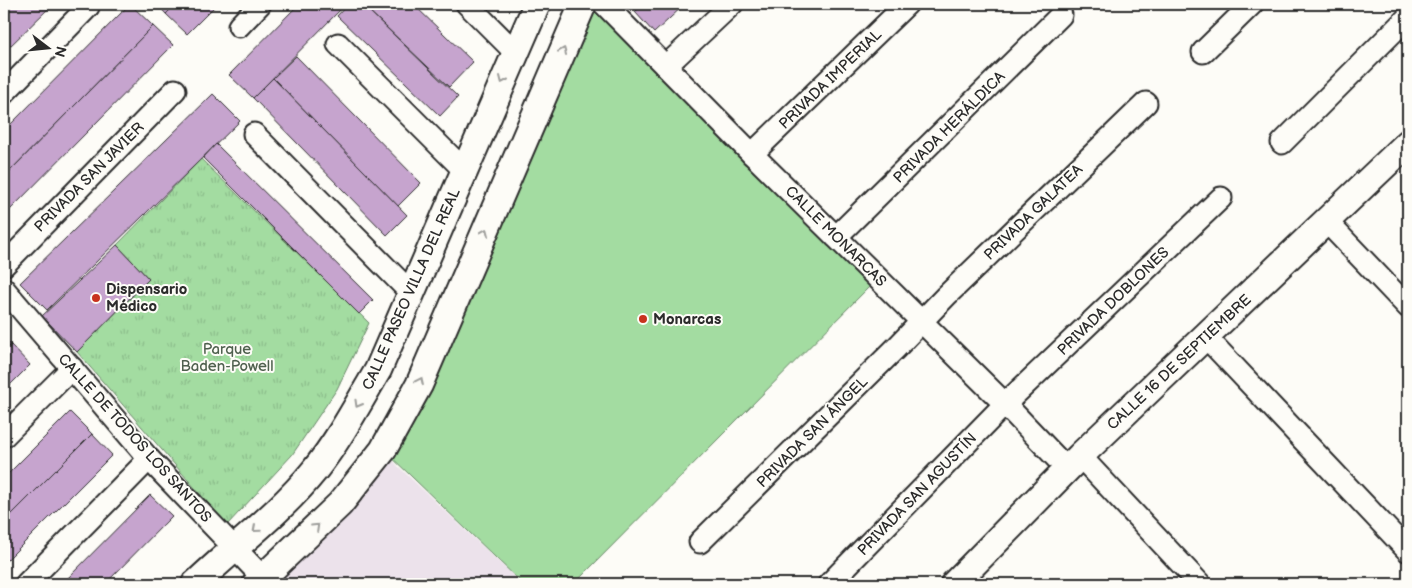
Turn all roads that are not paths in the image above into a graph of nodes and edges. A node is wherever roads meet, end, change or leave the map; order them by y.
1 (260, 4) edge
2 (467, 4) edge
3 (537, 4) edge
4 (583, 4) edge
5 (604, 4) edge
6 (732, 4) edge
7 (907, 4) edge
8 (1252, 4) edge
9 (88, 6) dead end
10 (1061, 15) dead end
11 (1408, 17) edge
12 (239, 26) dead end
13 (338, 44) dead end
14 (515, 52) junction
15 (1203, 52) dead end
16 (666, 66) junction
17 (176, 90) dead end
18 (4, 93) edge
19 (1146, 103) dead end
20 (254, 134) dead end
21 (1282, 143) dead end
22 (1408, 143) edge
23 (752, 154) junction
24 (464, 169) junction
25 (1221, 198) dead end
26 (1327, 222) junction
27 (836, 237) junction
28 (4, 265) edge
29 (4, 289) edge
30 (410, 292) junction
31 (1408, 307) edge
32 (922, 322) junction
33 (1206, 337) junction
34 (72, 368) junction
35 (1005, 404) junction
36 (4, 436) edge
37 (149, 459) junction
38 (1074, 463) junction
39 (700, 542) dead end
40 (234, 548) junction
41 (1408, 551) edge
42 (263, 582) edge
43 (958, 583) edge
44 (26, 584) edge
45 (195, 584) edge
46 (829, 584) edge
47 (1200, 584) edge

1 - 12 street
2 - 14 street
3 - 14 street, CALLE PASEO VILLA DEL REAL
42 -> 4 street
5 - 16 street, CALLE MONARCAS
6 - 16 street
7 - 23 street, PRIVADA IMPERIAL
8 - 15 street
9 - 18 street
10 - 27 street, PRIVADA HERÁLDICA
11 - 21 street
13 - 24 street
14 -> 24 street, CALLE PASEO VILLA DEL REAL
16 - 23 street, CALLE MONARCAS
17 - 28 street, PRIVADA SAN JAVIER
19 - 32 street, PRIVADA GALATEA
20 - 30 street
22 - 26 street, CALLE 16 DE SEPTIEMBRE
23 - 27 street, CALLE MONARCAS
24 - 30 street, CALLE PASEO VILLA DEL REAL
25 - 35 street, PRIVADA DOBLONES
26 - 31 street
26 - 33 street, CALLE 16 DE SEPTIEMBRE
27 - 32 street, CALLE MONARCAS
29 - 34 street, CALLE DE TODOS LOS SANTOS
30 -> 40 street, CALLE PASEO VILLA DEL REAL
32 - 35 street, CALLE MONARCAS
32 - 39 street, PRIVADA SAN ÁNGEL
33 - 38 street, CALLE 16 DE SEPTIEMBRE
33 - 41 street
34 - 36 street
34 - 37 street, CALLE DE TODOS LOS SANTOS
35 - 38 street, CALLE MONARCAS
35 - 46 street, PRIVADA SAN AGUSTÍN
37 - 40 street, CALLE DE TODOS LOS SANTOS
37 - 44 street
38 - 43 street, CALLE 16 DE SEPTIEMBRE
38 - 47 street, CALLE MONARCAS
40 - 42 street, CALLE DE TODOS LOS SANTOS
40 - 45 street, CALLE PASEO VILLA DEL REAL

